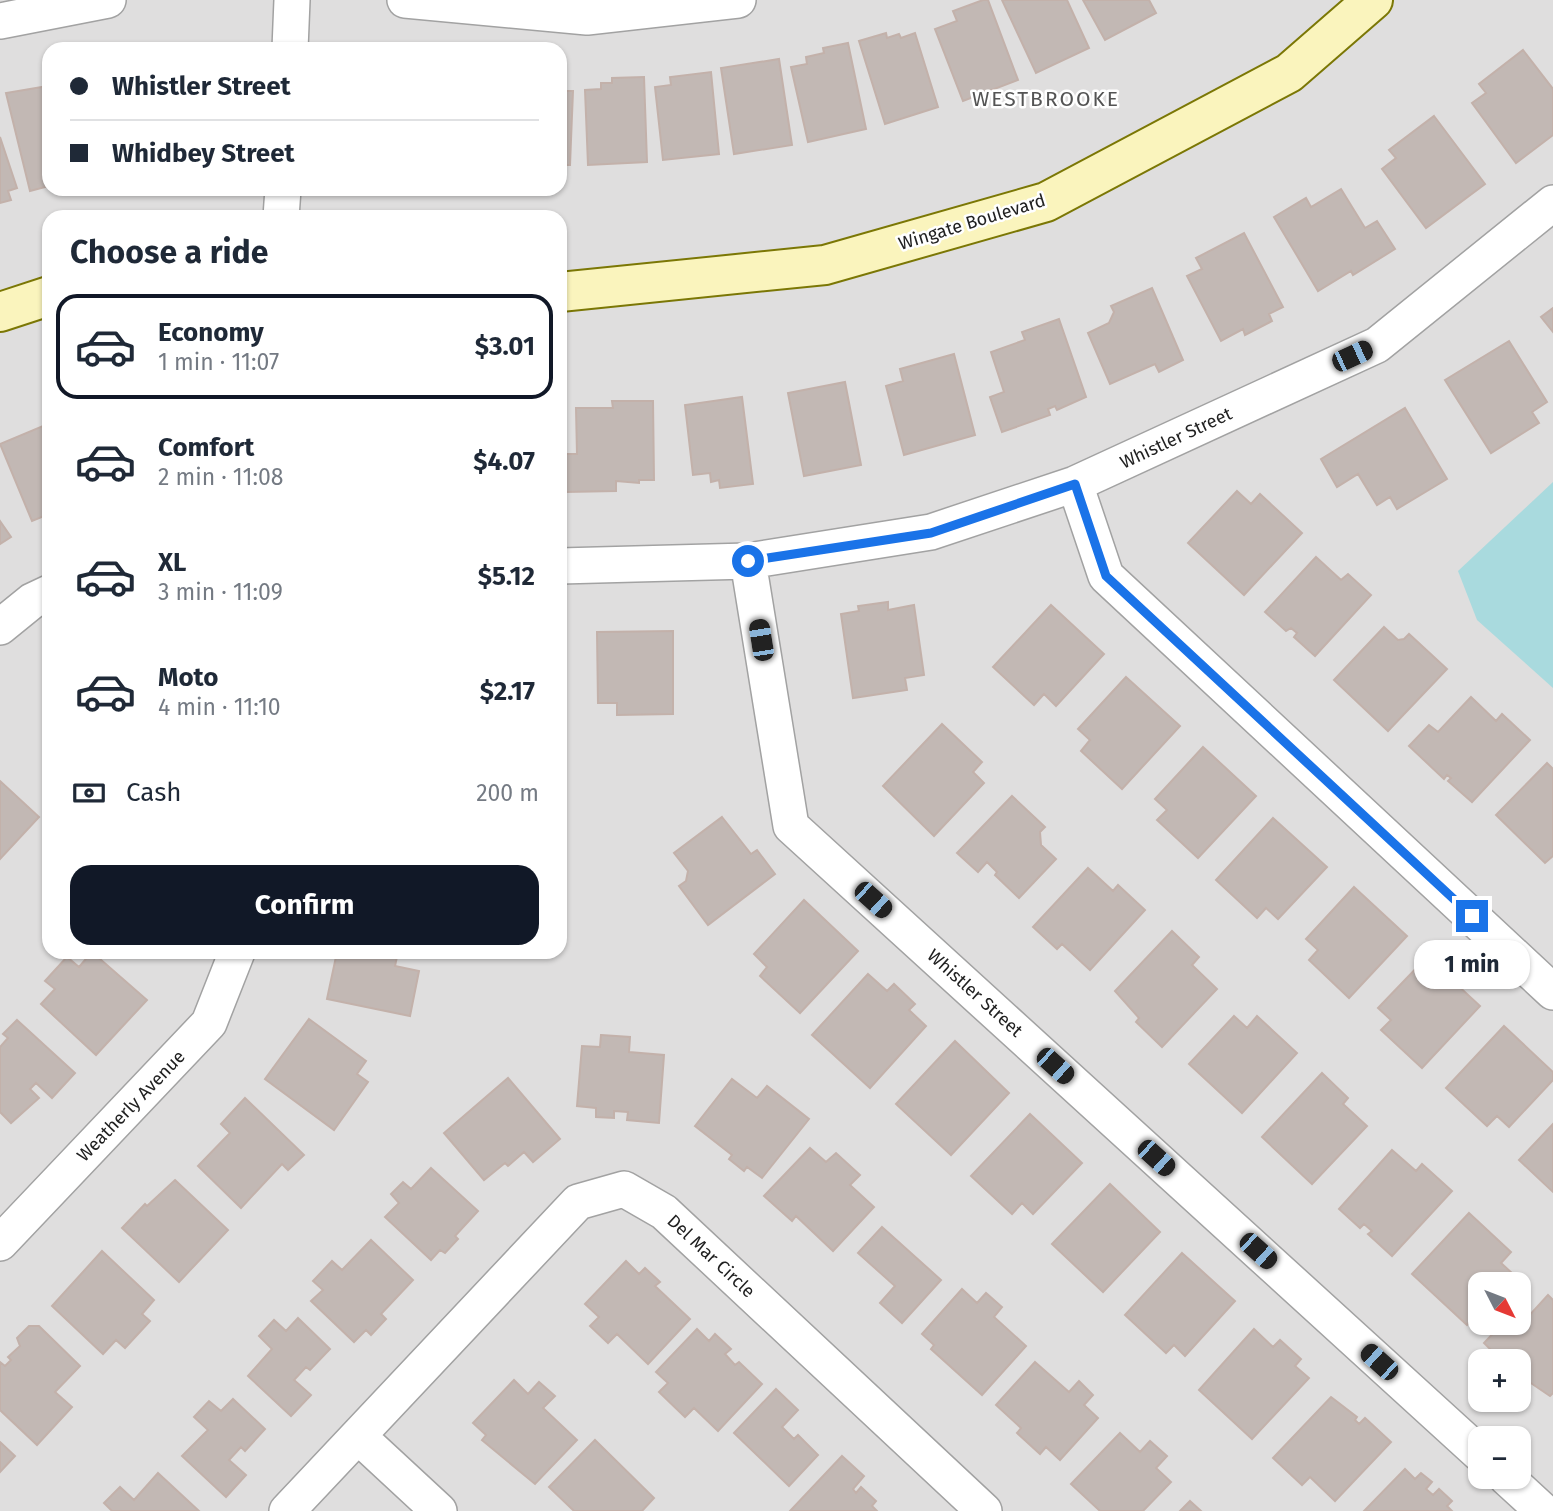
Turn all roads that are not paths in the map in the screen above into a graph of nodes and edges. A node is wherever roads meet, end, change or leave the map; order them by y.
1 (108, 0) edge
2 (292, 0) edge
3 (405, 0) edge
4 (738, 0) edge
5 (1373, 0) edge
6 (0, 21) edge
7 (290, 42) edge
8 (1553, 203) edge
9 (567, 291) edge
10 (42, 298) edge
11 (0, 312) edge
12 (1075, 484) junction
13 (748, 561) junction
14 (567, 566) edge
15 (42, 596) edge
16 (0, 627) edge
17 (234, 959) edge
18 (1553, 992) edge
19 (0, 1243) edge
20 (358, 1436) junction
21 (1468, 1443) edge
22 (1519, 1489) edge
23 (287, 1511) edge
24 (439, 1511) edge
25 (984, 1511) edge
26 (1543, 1511) edge

1 - 6 street
2 - 7 street
3 - 4 street
5 - 9 street, Wingate Boulevard
8 - 12 street, Whistler Street
10 - 11 street
12 - 13 street, Whistler Street
12 - 18 street
13 - 14 street, Whistler Street
13 - 21 street, Whistler Street
15 - 16 street
17 - 19 street, Weatherly Avenue
20 - 23 street, Del Mar Circle
20 - 24 street
20 - 25 street, Del Mar Circle
22 - 26 street

